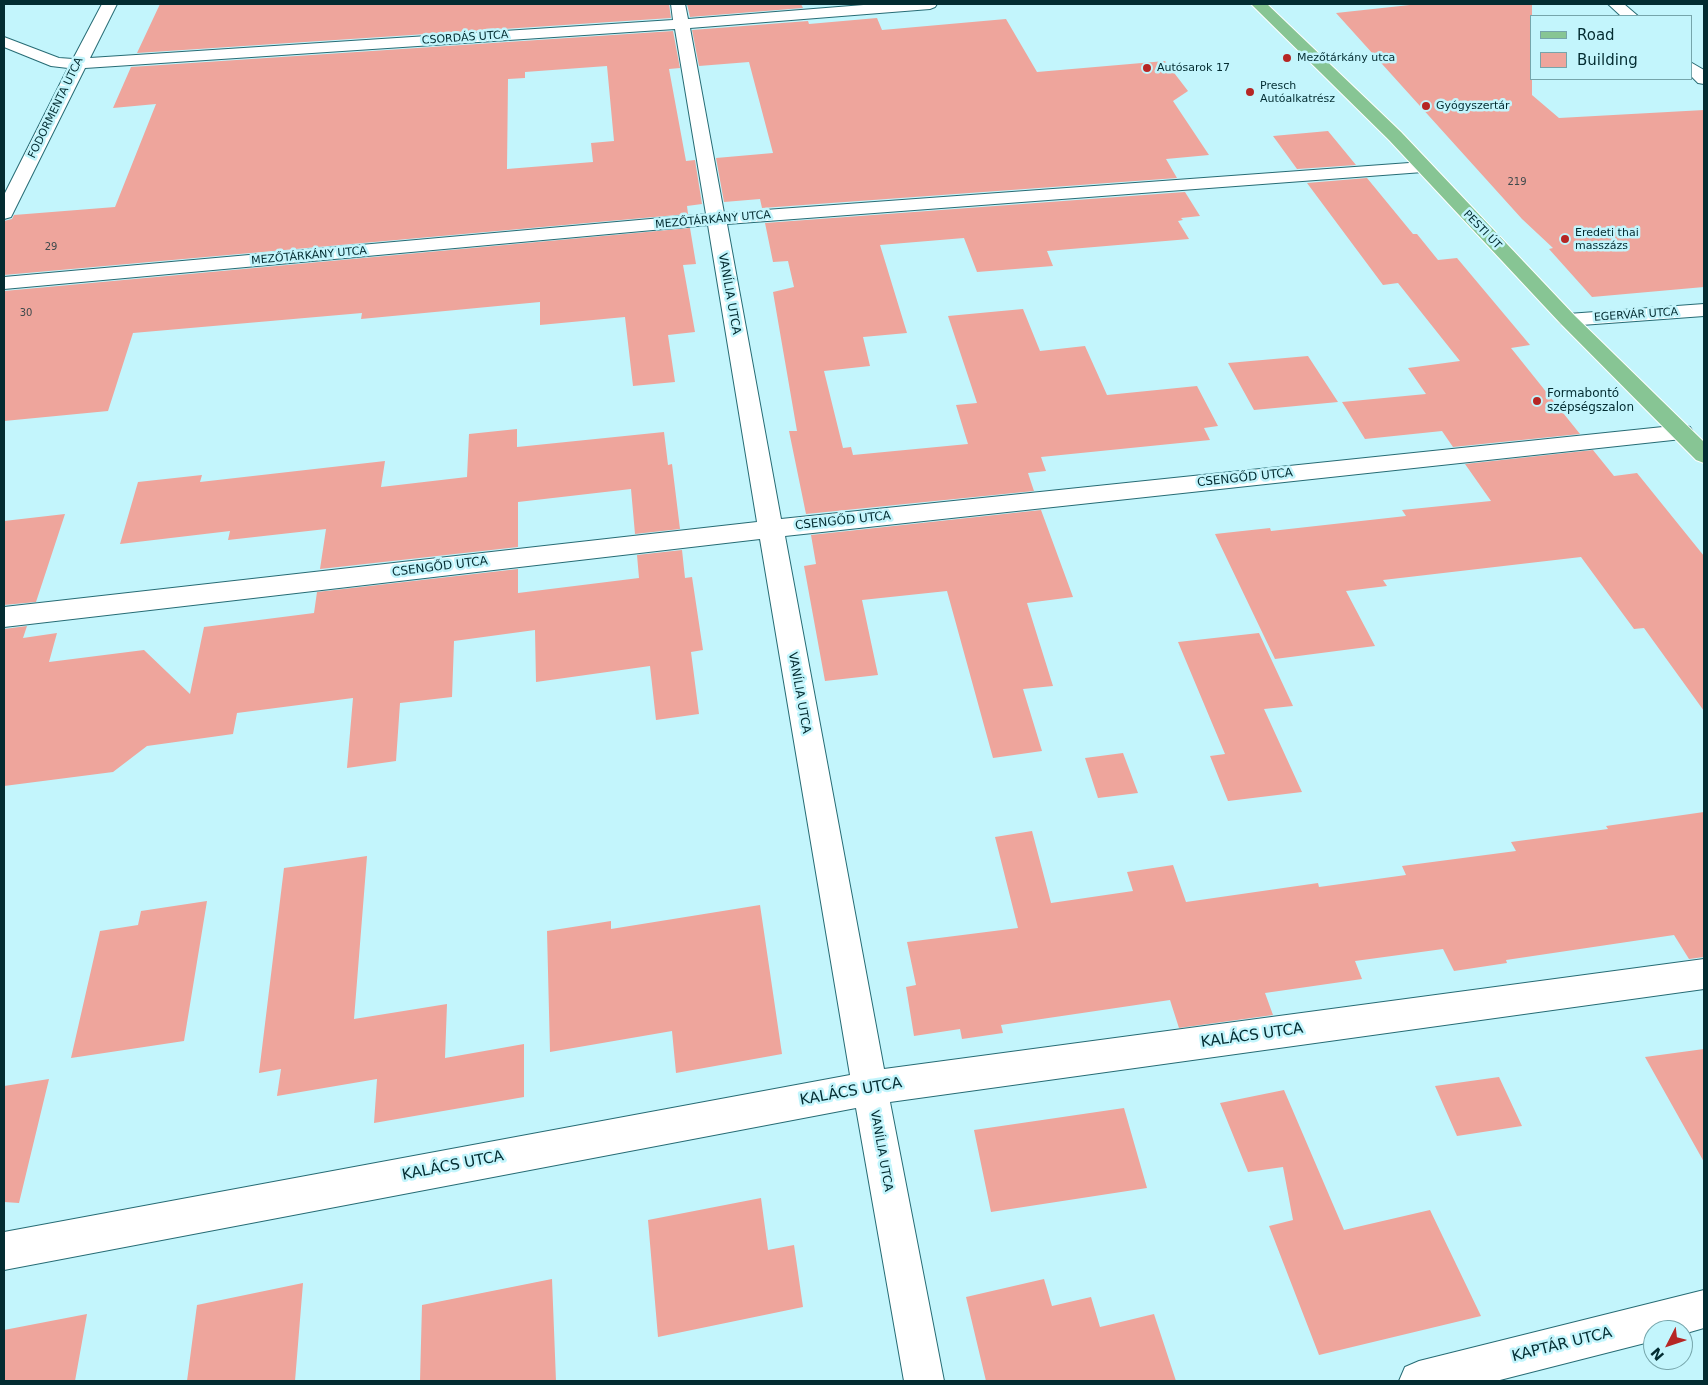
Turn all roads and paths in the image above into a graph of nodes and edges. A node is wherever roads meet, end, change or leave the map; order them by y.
1 (109, 4) edge
2 (930, 4) edge
3 (1260, 4) edge
4 (1615, 4) edge
5 (680, 14) edge
6 (1629, 15) edge
7 (4, 42) edge
8 (78, 64) junction
9 (1423, 167) junction
10 (4, 213) edge
11 (716, 219) junction
12 (4, 283) edge
13 (1704, 310) edge
14 (1568, 320) junction
15 (1682, 432) junction
16 (1704, 455) edge
17 (770, 529) junction
18 (4, 617) edge
19 (1704, 974) edge
20 (870, 1088) junction
21 (4, 1251) edge
22 (1704, 1309) edge
23 (924, 1381) edge
24 (1419, 1381) edge

1 - 8 street, FODORMENTA UTCA
2 - 5 street, CSORDÁS UTCA
3 - 9 main road, PESTI ÚT
4 - 6 street
5 - 8 street, CSORDÁS UTCA
5 - 11 street, VANÍLIA UTCA
7 - 8 street, CSORDÁS UTCA
8 - 10 street, FODORMENTA UTCA
9 - 11 street, MEZŐTÁRKÁNY UTCA
9 - 14 main road, PESTI ÚT
11 - 12 street, MEZŐTÁRKÁNY UTCA
11 - 17 street, VANÍLIA UTCA
13 - 14 street, EGERVÁR UTCA
14 - 15 main road, PESTI ÚT
15 - 16 main road, PESTI ÚT
15 - 17 street, CSENGŐD UTCA
17 - 18 street, CSENGŐD UTCA
17 - 20 street, VANÍLIA UTCA
19 - 20 street, KALÁCS UTCA
20 - 21 street, KALÁCS UTCA
20 - 23 street, VANÍLIA UTCA
22 - 24 street, KAPTÁR UTCA

